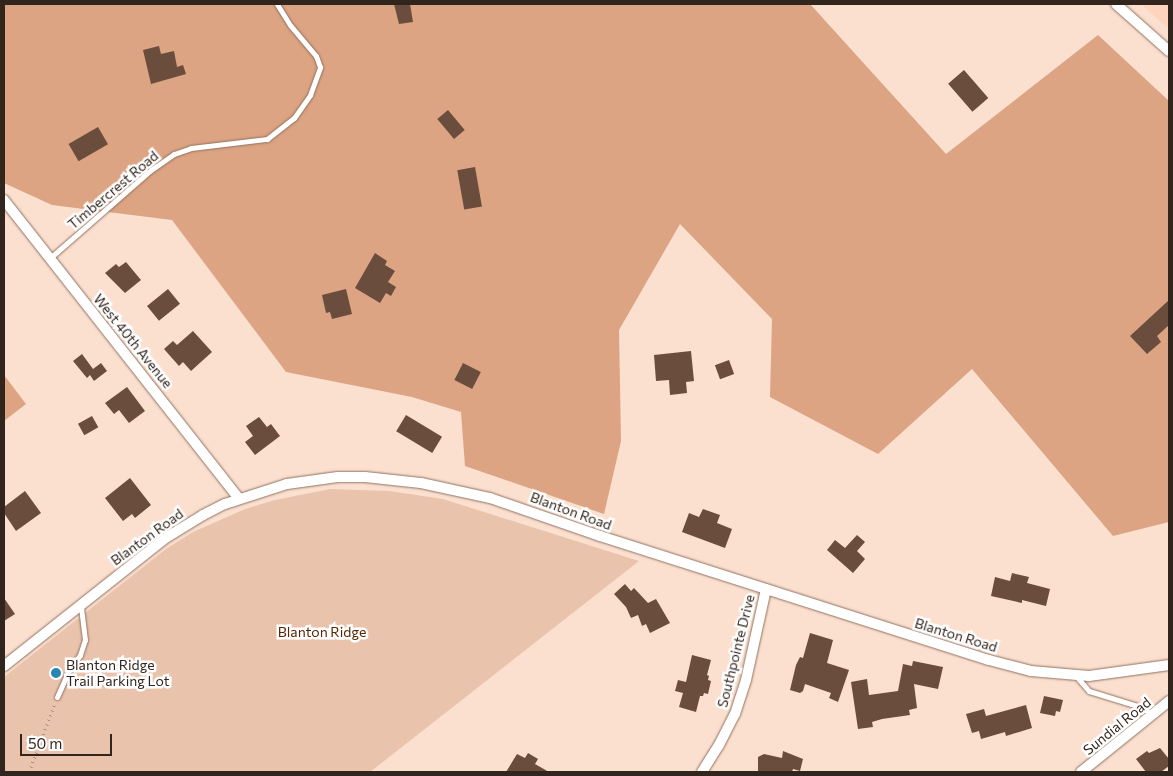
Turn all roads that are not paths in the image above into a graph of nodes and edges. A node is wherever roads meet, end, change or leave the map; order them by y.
1 (277, 4) edge
2 (1116, 4) edge
3 (1169, 51) edge
4 (4, 200) edge
5 (50, 259) junction
6 (239, 499) junction
7 (766, 589) junction
8 (80, 605) junction
9 (4, 666) edge
10 (1169, 666) edge
11 (1075, 676) junction
12 (57, 697) road end
13 (1169, 701) edge
14 (1152, 716) junction
15 (702, 772) edge
16 (1081, 772) edge

1 - 5 lane, Timbercrest Road
2 - 3 street
4 - 5 street, West 40th Avenue
5 - 6 street, West 40th Avenue
6 - 7 street, Blanton Road
6 - 8 street, Blanton Road
7 - 11 street, Blanton Road
7 - 15 street, Southpointe Drive
8 - 9 street, Blanton Road
8 - 12 lane
10 - 11 street, Blanton Road
11 - 14 lane
13 - 14 street, Sundial Road
14 - 16 street, Sundial Road

